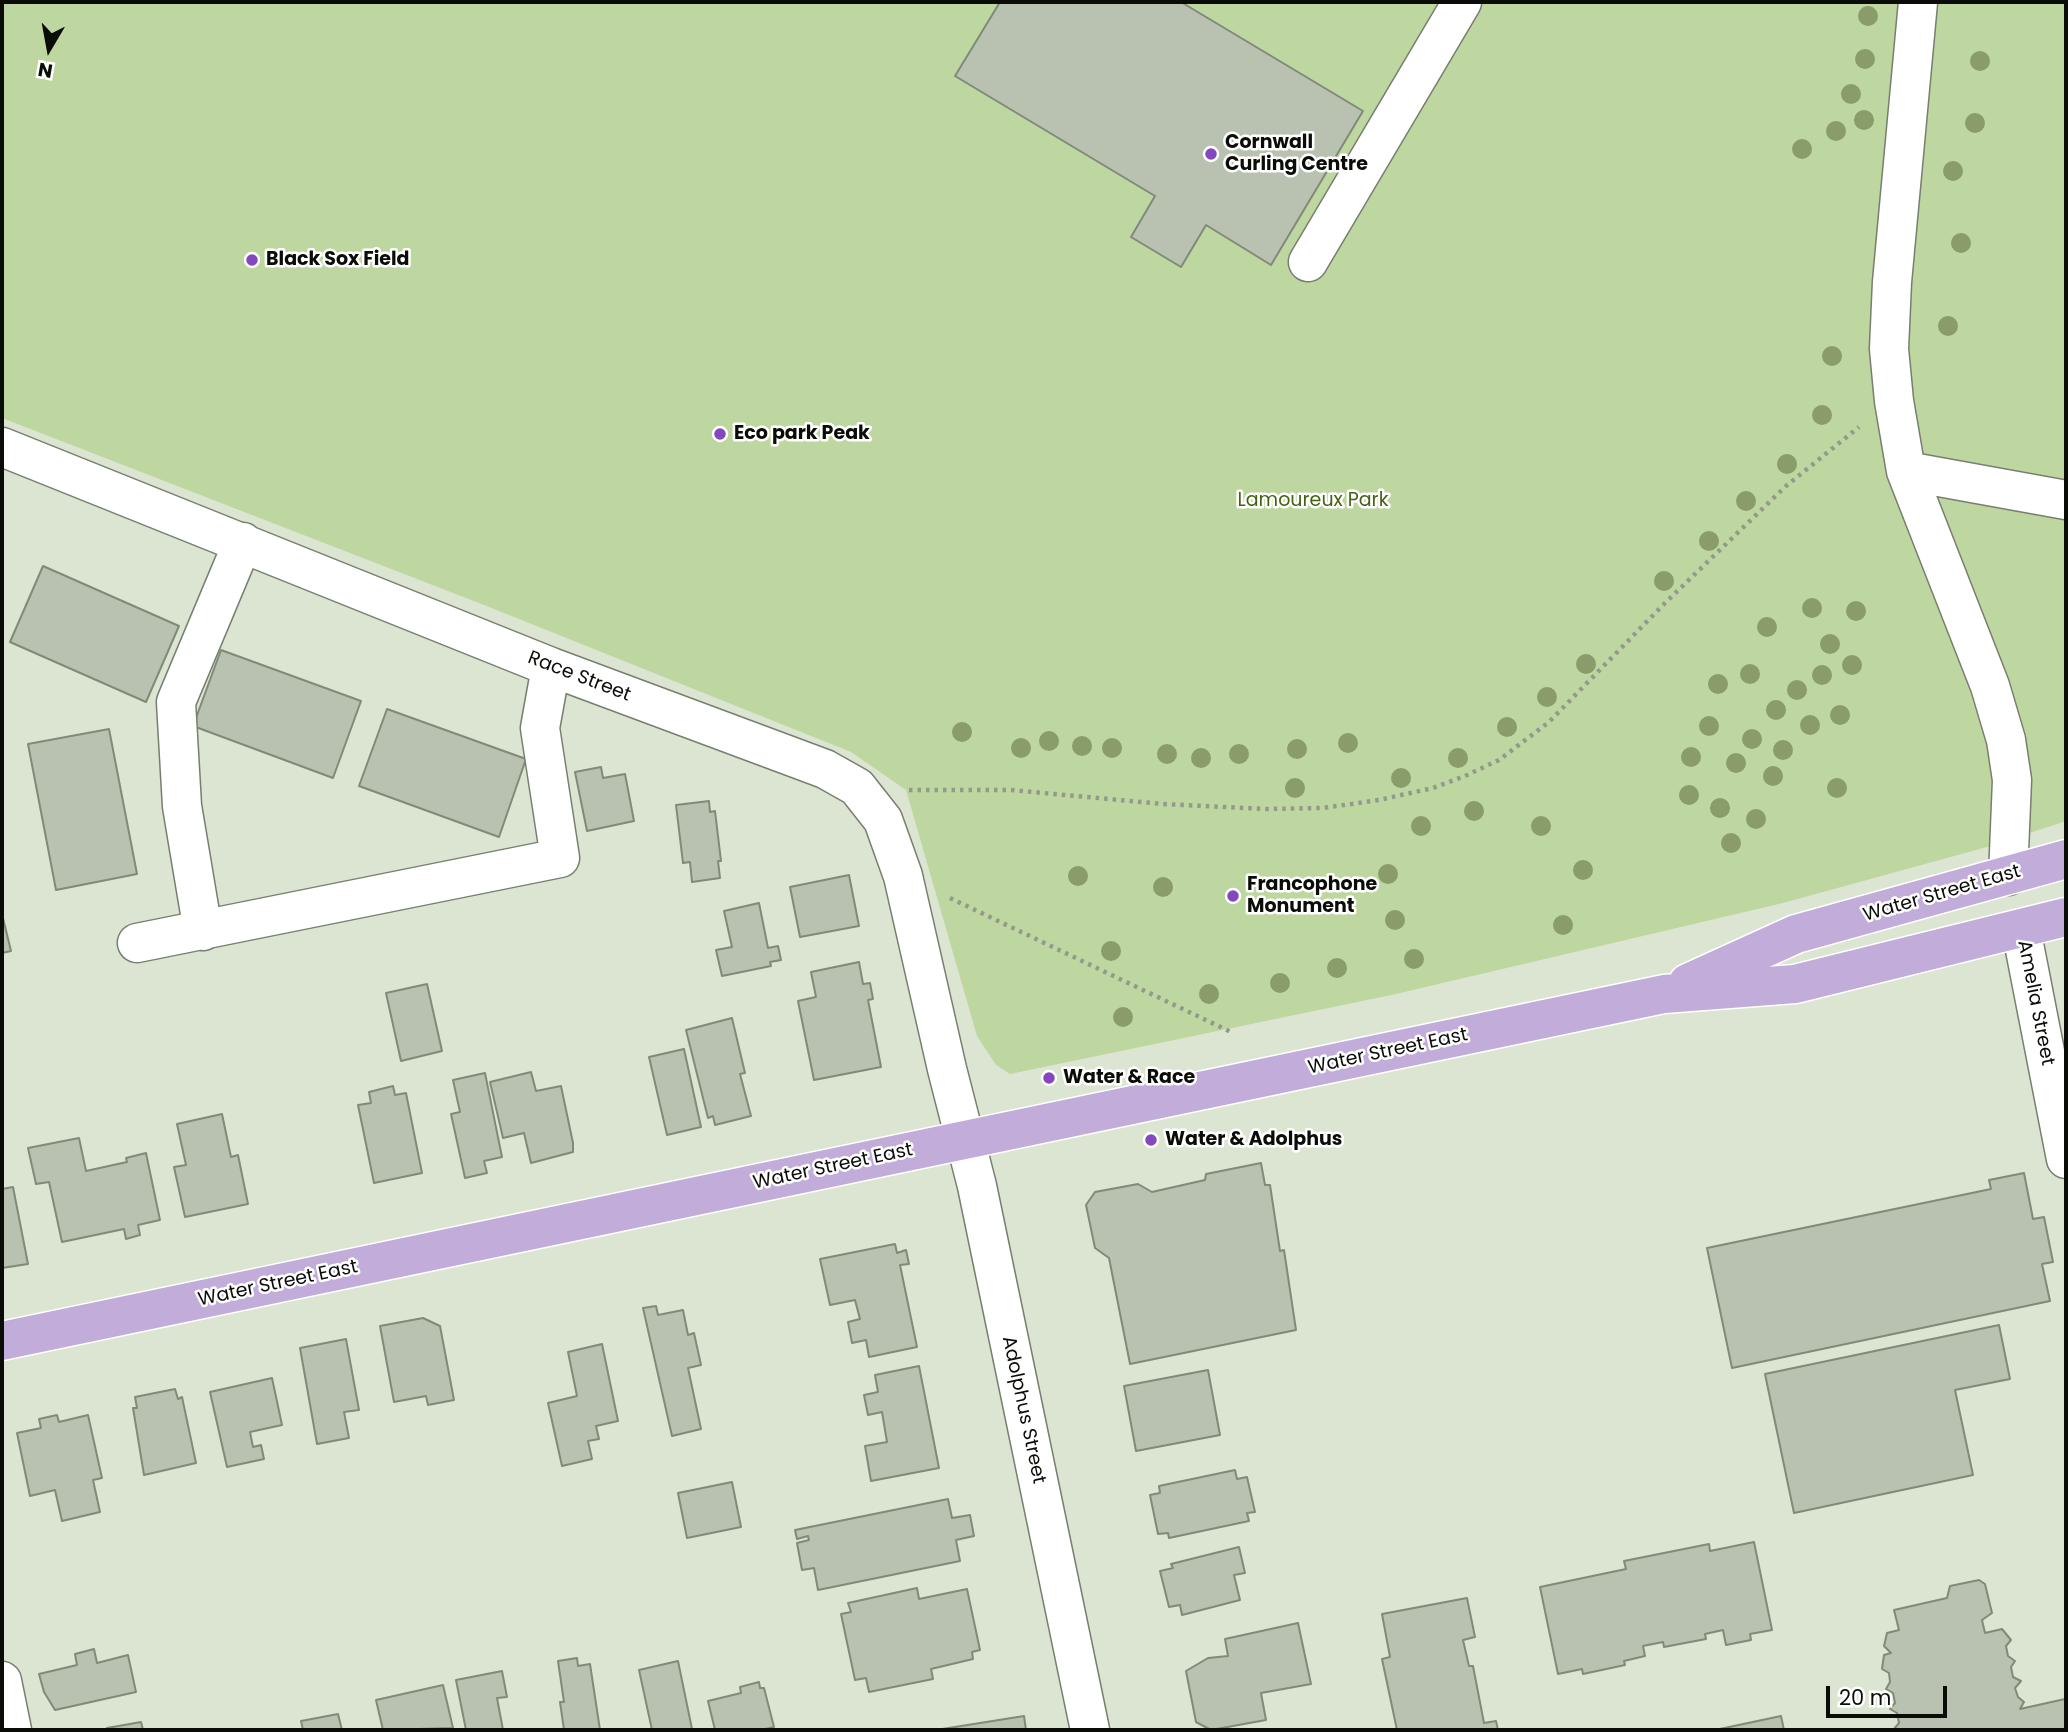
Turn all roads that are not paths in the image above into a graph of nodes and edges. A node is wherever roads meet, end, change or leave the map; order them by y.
1 (1462, 2) edge
2 (1918, 2) edge
3 (1308, 262) dead end
4 (2, 447) edge
5 (1906, 471) junction
6 (2066, 500) edge
7 (243, 542) junction
8 (551, 667) junction
9 (2066, 859) edge
10 (2008, 876) junction
11 (2066, 917) edge
12 (2021, 929) junction
13 (203, 930) junction
14 (137, 943) dead end
15 (1664, 994) junction
16 (952, 1090) joint
17 (965, 1140) junction
18 (2066, 1159) edge
19 (2, 1341) edge
20 (2, 1681) edge
21 (12, 1730) edge
22 (1090, 1730) edge

1 - 3 street
2 - 5 street
4 - 7 street, Race Street
5 - 6 street
5 - 10 street
7 - 8 street, Race Street
7 - 13 street
8 - 13 street
8 - 16 street, Race Street
9 - 10 main road, Water Street East
10 - 15 main road, Water Street East
11 - 12 main road, Water Street East
12 - 15 main road, Water Street East
12 - 18 street, Amelia Street
13 - 14 street
15 - 17 main road, Water Street East
16 - 17 street, Adolphus Street
17 - 19 main road, Water Street East
17 - 22 street, Adolphus Street
20 - 21 street

